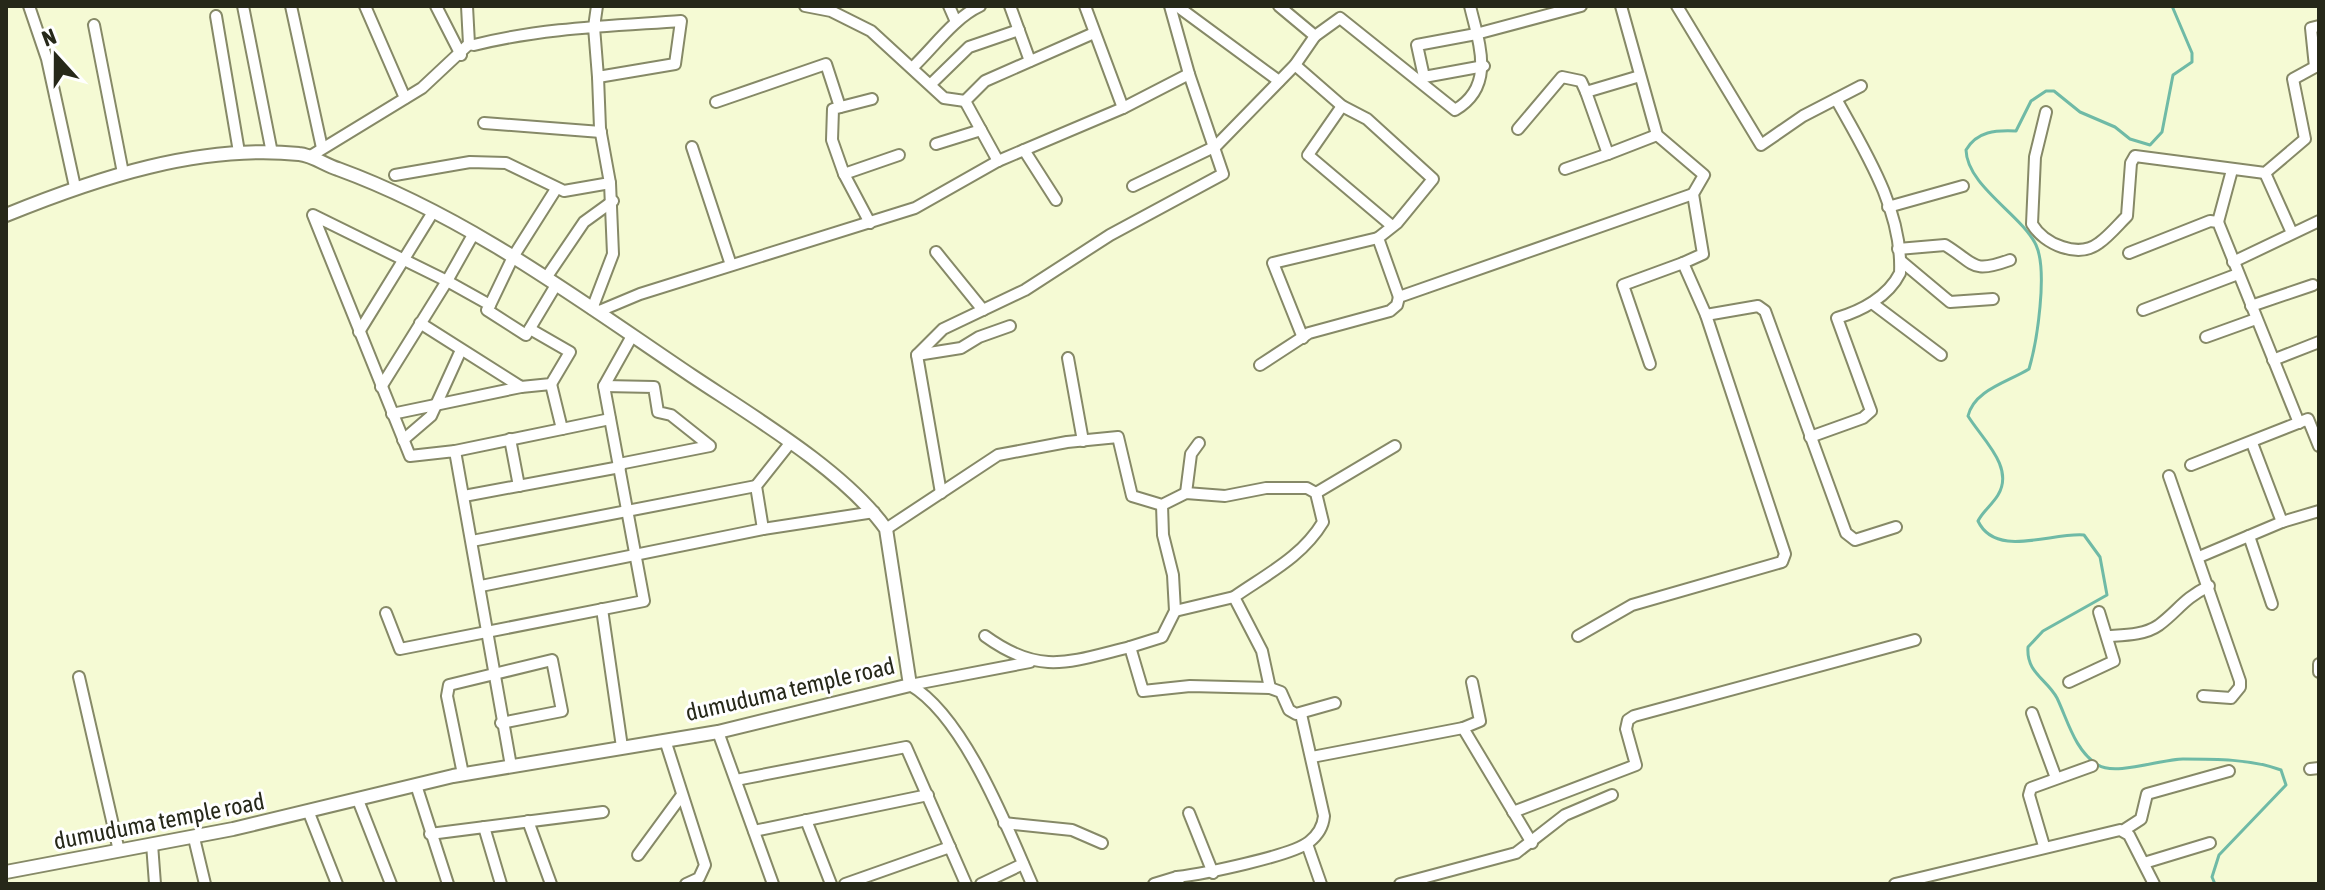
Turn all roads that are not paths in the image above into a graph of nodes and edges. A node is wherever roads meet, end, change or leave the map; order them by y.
1 (29, 6) edge
2 (243, 6) edge
3 (291, 6) edge
4 (365, 6) edge
5 (436, 6) edge
6 (467, 6) edge
7 (597, 6) edge
8 (805, 6) edge
9 (949, 6) edge
10 (980, 6) edge
11 (1010, 6) edge
12 (1085, 6) edge
13 (1170, 6) edge
14 (1177, 6) edge
15 (1279, 6) edge
16 (1470, 6) edge
17 (1581, 6) edge
18 (1621, 6) edge
19 (1677, 6) edge
20 (216, 16) dead end
21 (956, 22) junction
22 (94, 25) dead end
23 (2319, 26) edge
24 (594, 27) junction
25 (1019, 30) junction
26 (1094, 33) junction
27 (1476, 34) junction
28 (1315, 36) junction
29 (469, 44) junction
30 (461, 55) junction
31 (1030, 61) junction
32 (1295, 65) junction
33 (1484, 66) junction
34 (913, 67) junction
35 (1189, 74) junction
36 (1640, 76) junction
37 (598, 77) junction
38 (1279, 81) junction
39 (931, 84) junction
40 (1861, 86) dead end
41 (1586, 92) junction
42 (405, 98) junction
43 (872, 99) dead end
44 (1836, 99) junction
45 (965, 101) junction
46 (716, 102) dead end
47 (1342, 106) junction
48 (840, 107) junction
49 (1123, 108) junction
50 (2046, 112) dead end
51 (484, 123) dead end
52 (1518, 129) dead end
53 (981, 130) junction
54 (601, 132) junction
55 (1657, 135) junction
56 (936, 144) dead end
57 (1216, 146) junction
58 (692, 147) dead end
59 (322, 148) junction
60 (1024, 150) junction
61 (239, 152) junction
62 (272, 153) junction
63 (1608, 154) junction
64 (899, 155) dead end
65 (309, 157) junction
66 (998, 161) junction
67 (1565, 169) dead end
68 (2232, 170) junction
69 (123, 173) junction
70 (2265, 173) junction
71 (844, 174) junction
72 (395, 175) dead end
73 (610, 183) junction
74 (1133, 186) dead end
75 (1963, 186) dead end
76 (75, 187) junction
77 (556, 189) junction
78 (1693, 194) junction
79 (1056, 200) dead end
80 (613, 201) junction
81 (1888, 207) junction
82 (433, 212) junction
83 (6, 215) edge
84 (2319, 221) edge
85 (2218, 222) junction
86 (870, 223) junction
87 (1392, 226) junction
88 (474, 233) junction
89 (2292, 233) junction
90 (1378, 238) junction
91 (1898, 249) junction
92 (936, 252) dead end
93 (2129, 253) dead end
94 (513, 257) junction
95 (406, 260) junction
96 (2010, 260) dead end
97 (1901, 261) junction
98 (2233, 262) junction
99 (1683, 263) junction
100 (731, 265) junction
101 (2238, 274) junction
102 (447, 281) junction
103 (551, 282) junction
104 (2313, 285) dead end
105 (1399, 297) junction
106 (1993, 299) dead end
107 (1872, 303) junction
108 (490, 305) junction
109 (2251, 306) junction
110 (983, 310) junction
111 (2143, 310) dead end
112 (594, 311) junction
113 (1706, 315) junction
114 (2256, 319) junction
115 (420, 323) junction
116 (1010, 326) dead end
117 (530, 329) junction
118 (359, 332) junction
119 (632, 336) junction
120 (2206, 337) dead end
121 (1303, 338) junction
122 (2319, 342) edge
123 (461, 350) junction
124 (917, 355) junction
125 (1941, 355) dead end
126 (1068, 358) dead end
127 (2273, 360) junction
128 (1650, 364) dead end
129 (1260, 365) dead end
130 (551, 384) junction
131 (604, 386) junction
132 (381, 387) junction
133 (521, 387) junction
134 (435, 405) junction
135 (392, 414) junction
136 (610, 419) junction
137 (2309, 419) edge
138 (562, 429) junction
139 (1810, 437) junction
140 (510, 439) junction
141 (403, 440) junction
142 (1083, 441) junction
143 (791, 442) junction
144 (1199, 443) dead end
145 (2252, 443) junction
146 (1395, 446) dead end
147 (2319, 446) edge
148 (455, 451) junction
149 (2191, 465) dead end
150 (620, 466) junction
151 (2169, 476) dead end
152 (519, 486) junction
153 (756, 486) junction
154 (941, 493) junction
155 (1186, 493) junction
156 (1316, 493) junction
157 (464, 496) junction
158 (1162, 505) junction
159 (629, 511) junction
160 (2319, 511) edge
161 (874, 512) junction
162 (2282, 522) junction
163 (1896, 527) dead end
164 (763, 529) junction
165 (886, 529) junction
166 (2249, 536) junction
167 (472, 541) junction
168 (636, 555) junction
169 (2199, 557) junction
170 (481, 586) junction
171 (2209, 586) junction
172 (1234, 597) junction
173 (2272, 604) dead end
174 (602, 609) junction
175 (1175, 611) junction
176 (2099, 612) dead end
177 (386, 613) dead end
178 (490, 630) junction
179 (985, 636) dead end
180 (1578, 636) dead end
181 (2109, 636) junction
182 (1915, 640) dead end
183 (1130, 647) junction
184 (1031, 662) junction
185 (2319, 664) edge
186 (2319, 672) edge
187 (494, 674) junction
188 (79, 677) dead end
189 (1472, 682) dead end
190 (2069, 682) dead end
191 (910, 685) junction
192 (1270, 688) junction
193 (2203, 696) dead end
194 (1335, 703) dead end
195 (2032, 713) dead end
196 (1301, 714) junction
197 (501, 723) junction
198 (1463, 728) junction
199 (718, 732) junction
200 (665, 740) junction
201 (622, 747) junction
202 (1312, 757) junction
203 (511, 766) junction
204 (2092, 766) dead end
205 (2229, 771) dead end
206 (463, 774) junction
207 (2056, 778) junction
208 (736, 780) junction
209 (416, 785) junction
210 (682, 795) junction
211 (928, 795) junction
212 (1612, 795) dead end
213 (358, 800) junction
214 (603, 812) dead end
215 (1513, 812) junction
216 (309, 813) junction
217 (1189, 813) dead end
218 (806, 820) junction
219 (528, 821) junction
220 (1004, 823) junction
221 (484, 827) junction
222 (2124, 830) junction
223 (754, 831) junction
224 (430, 834) junction
225 (194, 838) junction
226 (1102, 843) dead end
227 (1532, 843) junction
228 (2210, 843) dead end
229 (152, 844) junction
230 (1307, 844) junction
231 (2044, 846) junction
232 (950, 847) junction
233 (119, 851) junction
234 (638, 855) dead end
235 (2144, 863) junction
236 (1023, 864) junction
237 (6, 872) edge
238 (1213, 873) junction
239 (1178, 880) edge
240 (1433, 881) edge
241 (155, 884) edge
242 (205, 884) edge
243 (337, 884) edge
244 (391, 884) edge
245 (448, 884) edge
246 (501, 884) edge
247 (551, 884) edge
248 (686, 884) edge
249 (773, 884) edge
250 (831, 884) edge
251 (845, 884) edge
252 (966, 884) edge
253 (981, 884) edge
254 (1032, 884) edge
255 (1154, 884) edge
256 (1321, 884) edge
257 (1400, 884) edge
258 (1895, 884) edge
259 (2154, 884) edge

1 - 76 street
2 - 62 street
3 - 59 street
4 - 42 street
5 - 30 street
6 - 29 street
7 - 24 street
8 - 34 street
9 - 21 street
10 - 21 street
11 - 25 street
12 - 26 street
13 - 35 street
14 - 38 street
15 - 28 street
16 - 27 street
17 - 27 street
18 - 36 street
19 - 44 street
20 - 61 street
21 - 34 street
22 - 69 street
23 - 70 street
24 - 29 street
24 - 37 street
24 - 37 street
25 - 31 street
25 - 39 street
26 - 31 street
26 - 49 street
27 - 33 street
27 - 33 street
28 - 32 street
28 - 33 street
29 - 30 street
30 - 42 street
31 - 45 street
32 - 38 street
32 - 47 street
34 - 39 street
35 - 49 street
35 - 57 street
36 - 41 street
36 - 55 street
37 - 54 street
38 - 57 street
39 - 45 street
40 - 44 street
41 - 52 street
41 - 63 street
42 - 59 street
43 - 48 street
44 - 81 street
45 - 53 street
46 - 48 street
47 - 87 street
47 - 87 street
48 - 71 street
49 - 60 street
50 - 68 street
51 - 54 street
53 - 56 street
53 - 66 street
54 - 73 street
55 - 63 street
55 - 78 street
57 - 74 street
57 - 110 street
58 - 100 street
59 - 65 street
60 - 66 street
60 - 79 street
61 - 62 street, dumuduma temple road
61 - 69 street, dumuduma temple road
62 - 65 street, dumuduma temple road
63 - 67 street
64 - 71 street
65 - 82 street, dumuduma temple road
66 - 86 street
68 - 70 street
68 - 85 street
69 - 76 street, dumuduma temple road
70 - 89 street
71 - 86 street
72 - 77 street
73 - 77 street
73 - 80 street
75 - 81 street
76 - 83 street, dumuduma temple road
77 - 94 street
78 - 99 street
78 - 105 street
80 - 103 street
80 - 112 street
81 - 91 street
82 - 88 street, dumuduma temple road
82 - 95 street
84 - 89 street
85 - 93 street
85 - 98 street
86 - 100 street
87 - 90 street
88 - 94 street, dumuduma temple road
88 - 102 street
89 - 98 street
90 - 105 street
90 - 121 street
91 - 96 street
91 - 97 street
92 - 110 street
94 - 103 street, dumuduma temple road
94 - 108 street
95 - 102 street
95 - 118 street
95 - 118 street
97 - 106 street
97 - 107 street
98 - 101 street
99 - 113 street
99 - 128 street
100 - 112 street
101 - 109 street
101 - 111 street
102 - 108 street
102 - 115 street
103 - 112 street, dumuduma temple road
103 - 117 street
104 - 109 street
105 - 121 street
107 - 125 street
107 - 139 street
108 - 117 street
109 - 114 street
110 - 124 street
112 - 119 street, dumuduma temple road
113 - 139 street
113 - 180 street
114 - 120 street
114 - 127 street
115 - 123 street
115 - 132 street
116 - 124 street
117 - 130 street
118 - 132 street
119 - 131 street
119 - 143 street, dumuduma temple road
121 - 129 street
122 - 127 street
123 - 133 street
123 - 134 street
124 - 154 street
126 - 142 street
127 - 137 street
130 - 133 street
130 - 138 street
131 - 136 street
131 - 150 street
132 - 135 street
133 - 134 street
134 - 135 street
134 - 141 street
135 - 141 street
136 - 138 street
136 - 150 street
137 - 145 street
137 - 147 street
138 - 140 street
139 - 163 street
140 - 148 street
140 - 152 street
141 - 148 street
142 - 154 street
142 - 158 street
143 - 153 street
143 - 161 street, dumuduma temple road
144 - 155 street
145 - 149 street
145 - 162 street
146 - 156 street
148 - 157 street
150 - 152 street
150 - 159 street
151 - 169 street
152 - 157 street
153 - 159 street
153 - 164 street
154 - 165 street
155 - 156 street
155 - 158 street
156 - 172 street
157 - 167 street
158 - 175 street
159 - 167 street
159 - 168 street
160 - 162 street
161 - 164 street
161 - 165 street, dumuduma temple road
162 - 166 street
164 - 168 street
165 - 191 street, dumuduma temple road
166 - 169 street
166 - 173 street
167 - 170 street
168 - 170 street
168 - 174 street
169 - 171 street
170 - 178 street
171 - 181 street
171 - 193 street
172 - 175 street
172 - 192 street
174 - 178 street
174 - 201 street
175 - 183 street
176 - 181 street
177 - 178 street
178 - 187 street
179 - 184 street
181 - 190 street
182 - 215 street
183 - 184 street
183 - 192 street
184 - 191 street
185 - 186 street
187 - 197 street
187 - 197 street
187 - 206 street
188 - 233 street
189 - 198 street
191 - 199 street, dumuduma temple road
191 - 220 street
192 - 196 street
194 - 196 street
195 - 207 street
196 - 202 street
197 - 203 street
198 - 202 street
198 - 215 street
199 - 200 street, dumuduma temple road
199 - 208 street
200 - 201 street, dumuduma temple road
200 - 210 street
201 - 203 street, dumuduma temple road
202 - 230 street
203 - 206 street, dumuduma temple road
204 - 207 street
205 - 222 street
206 - 209 street, dumuduma temple road
207 - 231 street
208 - 211 street
208 - 223 street
209 - 213 street, dumuduma temple road
209 - 224 street
210 - 234 street
210 - 248 street
211 - 218 street
211 - 232 street
212 - 227 street
213 - 216 street, dumuduma temple road
213 - 244 street
214 - 219 street
215 - 227 street
216 - 225 street, dumuduma temple road
216 - 243 street
217 - 238 street
218 - 223 street
218 - 250 street
219 - 221 street
219 - 247 street
220 - 226 street
220 - 236 street
221 - 224 street
221 - 246 street
222 - 231 street
222 - 235 street
223 - 249 street
224 - 245 street
225 - 229 street, dumuduma temple road
225 - 242 street
227 - 240 street
228 - 235 street
229 - 233 street, dumuduma temple road
229 - 241 street
230 - 238 street
230 - 256 street
231 - 258 street
232 - 251 street
232 - 252 street
233 - 237 street, dumuduma temple road
235 - 259 street
236 - 253 street
236 - 254 street
238 - 239 street
239 - 255 street
240 - 257 street

